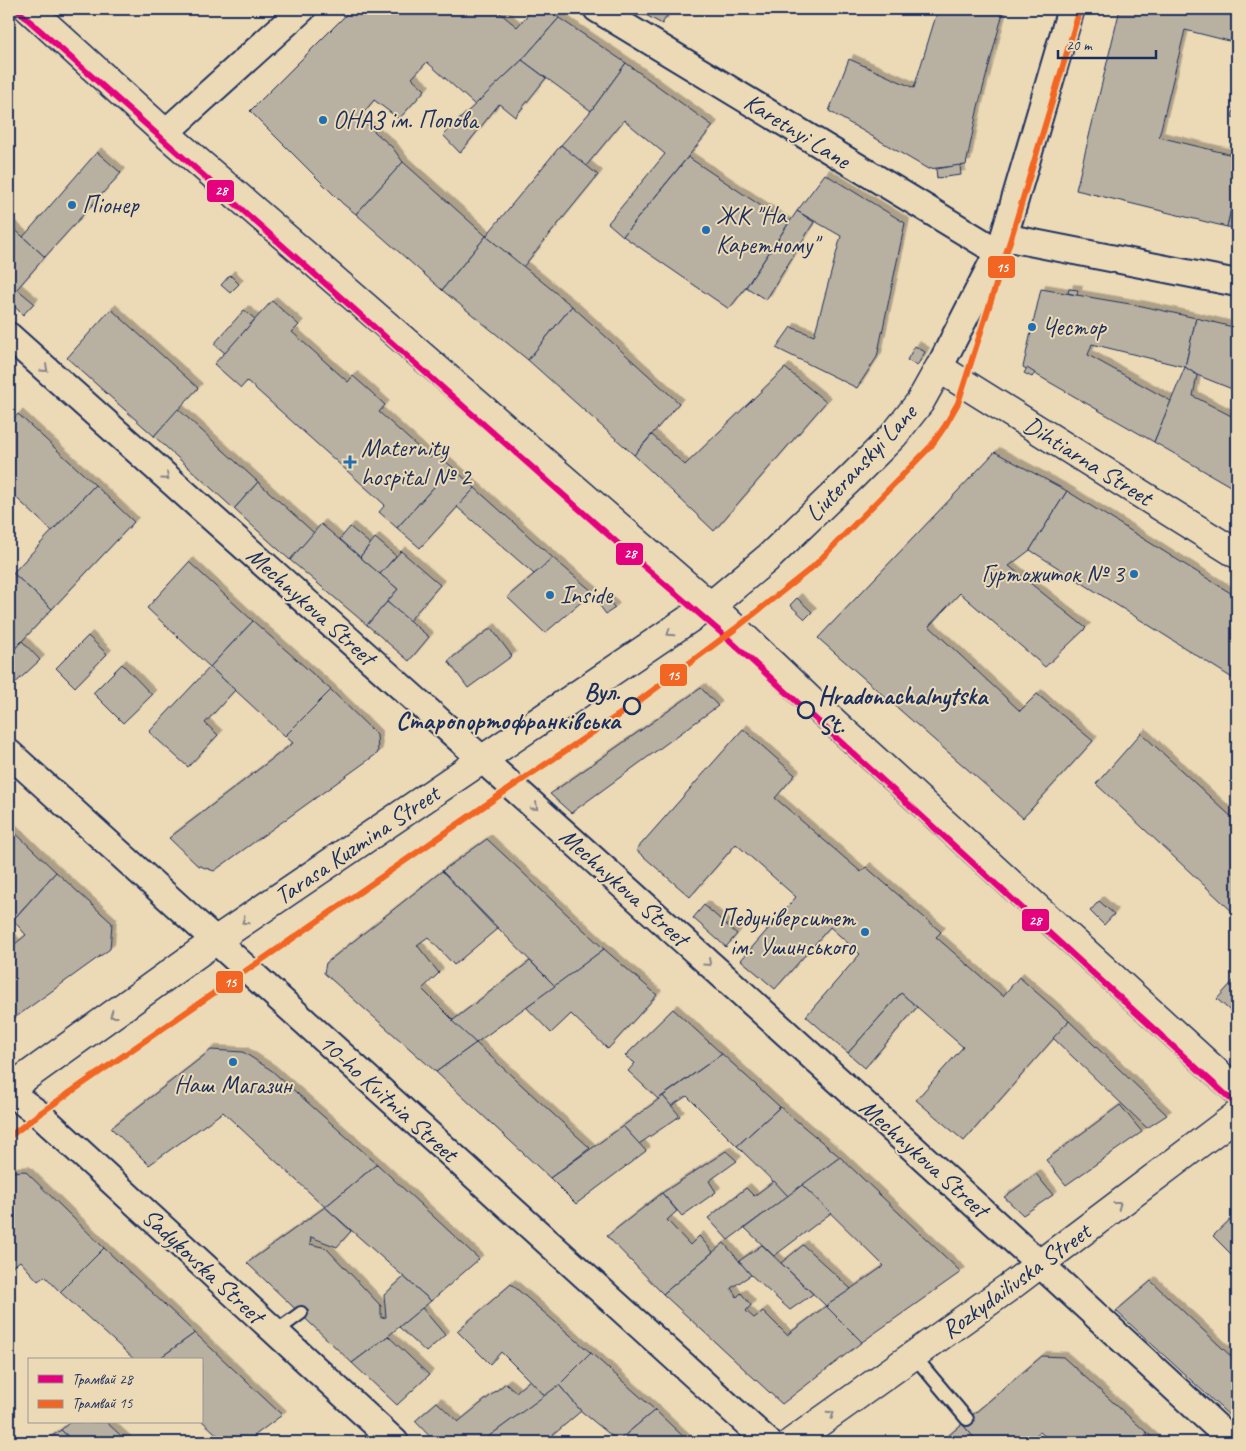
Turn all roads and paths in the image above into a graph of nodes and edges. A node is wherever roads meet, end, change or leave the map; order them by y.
1 (29, 9) edge
2 (302, 9) edge
3 (597, 9) edge
4 (1071, 9) edge
5 (165, 133) junction
6 (1001, 244) junction
7 (1237, 283) edge
8 (9, 336) edge
9 (939, 368) junction
10 (1237, 554) edge
11 (710, 606) junction
12 (9, 753) edge
13 (483, 760) junction
14 (215, 942) junction
15 (9, 1091) edge
16 (1237, 1091) edge
17 (1237, 1116) edge
18 (1040, 1264) junction
19 (301, 1313) dead end
20 (275, 1332) junction
21 (914, 1356) junction
22 (967, 1419) dead end
23 (395, 1442) edge
24 (768, 1442) edge
25 (792, 1442) edge
26 (1234, 1442) edge

1 - 5 street
2 - 5 street
3 - 6 street, Karetnyi Lane
4 - 6 street, Liuteranskyi Lane
5 - 11 street
6 - 7 street, Karetnyi Lane
6 - 9 street, Liuteranskyi Lane
8 -> 13 street, Mechnykova Street
9 - 10 street, Dihtiarna Street
9 - 11 street, Liuteranskyi Lane
11 -> 13 street, Tarasa Kuzmina Street
11 - 16 street
12 - 14 street, 10-ho Kvitnia Street
13 -> 14 street, Tarasa Kuzmina Street
13 -> 18 street, Mechnykova Street
14 -> 15 street, Tarasa Kuzmina Street
14 - 24 street, 10-ho Kvitnia Street
15 - 20 street, Sadykovska Street
18 -> 17 street, Rozkydailivska Street
18 - 21 street, Rozkydailivska Street
18 - 26 street, Mechnykova Street
19 - 20 lane
20 - 23 street, Sadykovska Street
21 - 22 lane
25 -> 21 street, Rozkydailivska Street

